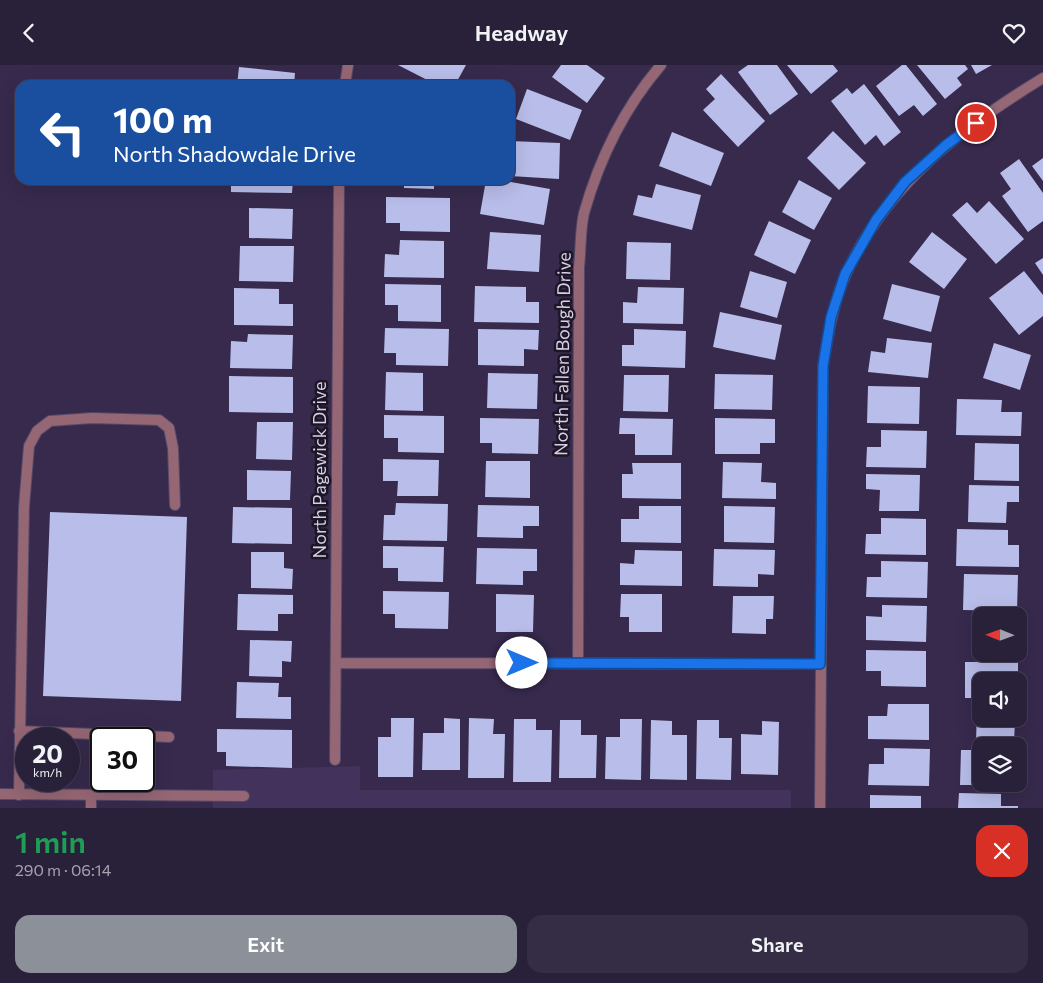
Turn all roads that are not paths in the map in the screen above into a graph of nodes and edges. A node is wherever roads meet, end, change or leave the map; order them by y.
1 (348, 65) edge
2 (661, 65) edge
3 (1043, 77) edge
4 (346, 80) edge
5 (339, 185) edge
6 (175, 505) dead end
7 (337, 663) junction
8 (578, 663) junction
9 (820, 664) junction
10 (19, 727) edge
11 (80, 733) edge
12 (169, 737) dead end
13 (336, 760) dead end
14 (0, 795) edge
15 (19, 795) joint
16 (92, 795) junction
17 (244, 796) dead end
18 (91, 808) edge
19 (820, 808) edge

1 - 4 street
2 - 8 street, North Fallen Bough Drive
3 - 9 street
5 - 7 street, North Pagewick Drive
6 - 10 street
7 - 8 street
7 - 13 street, North Pagewick Drive
8 - 9 street
9 - 19 street
11 - 12 street
14 - 15 street
15 - 16 street
16 - 17 street
16 - 18 street

